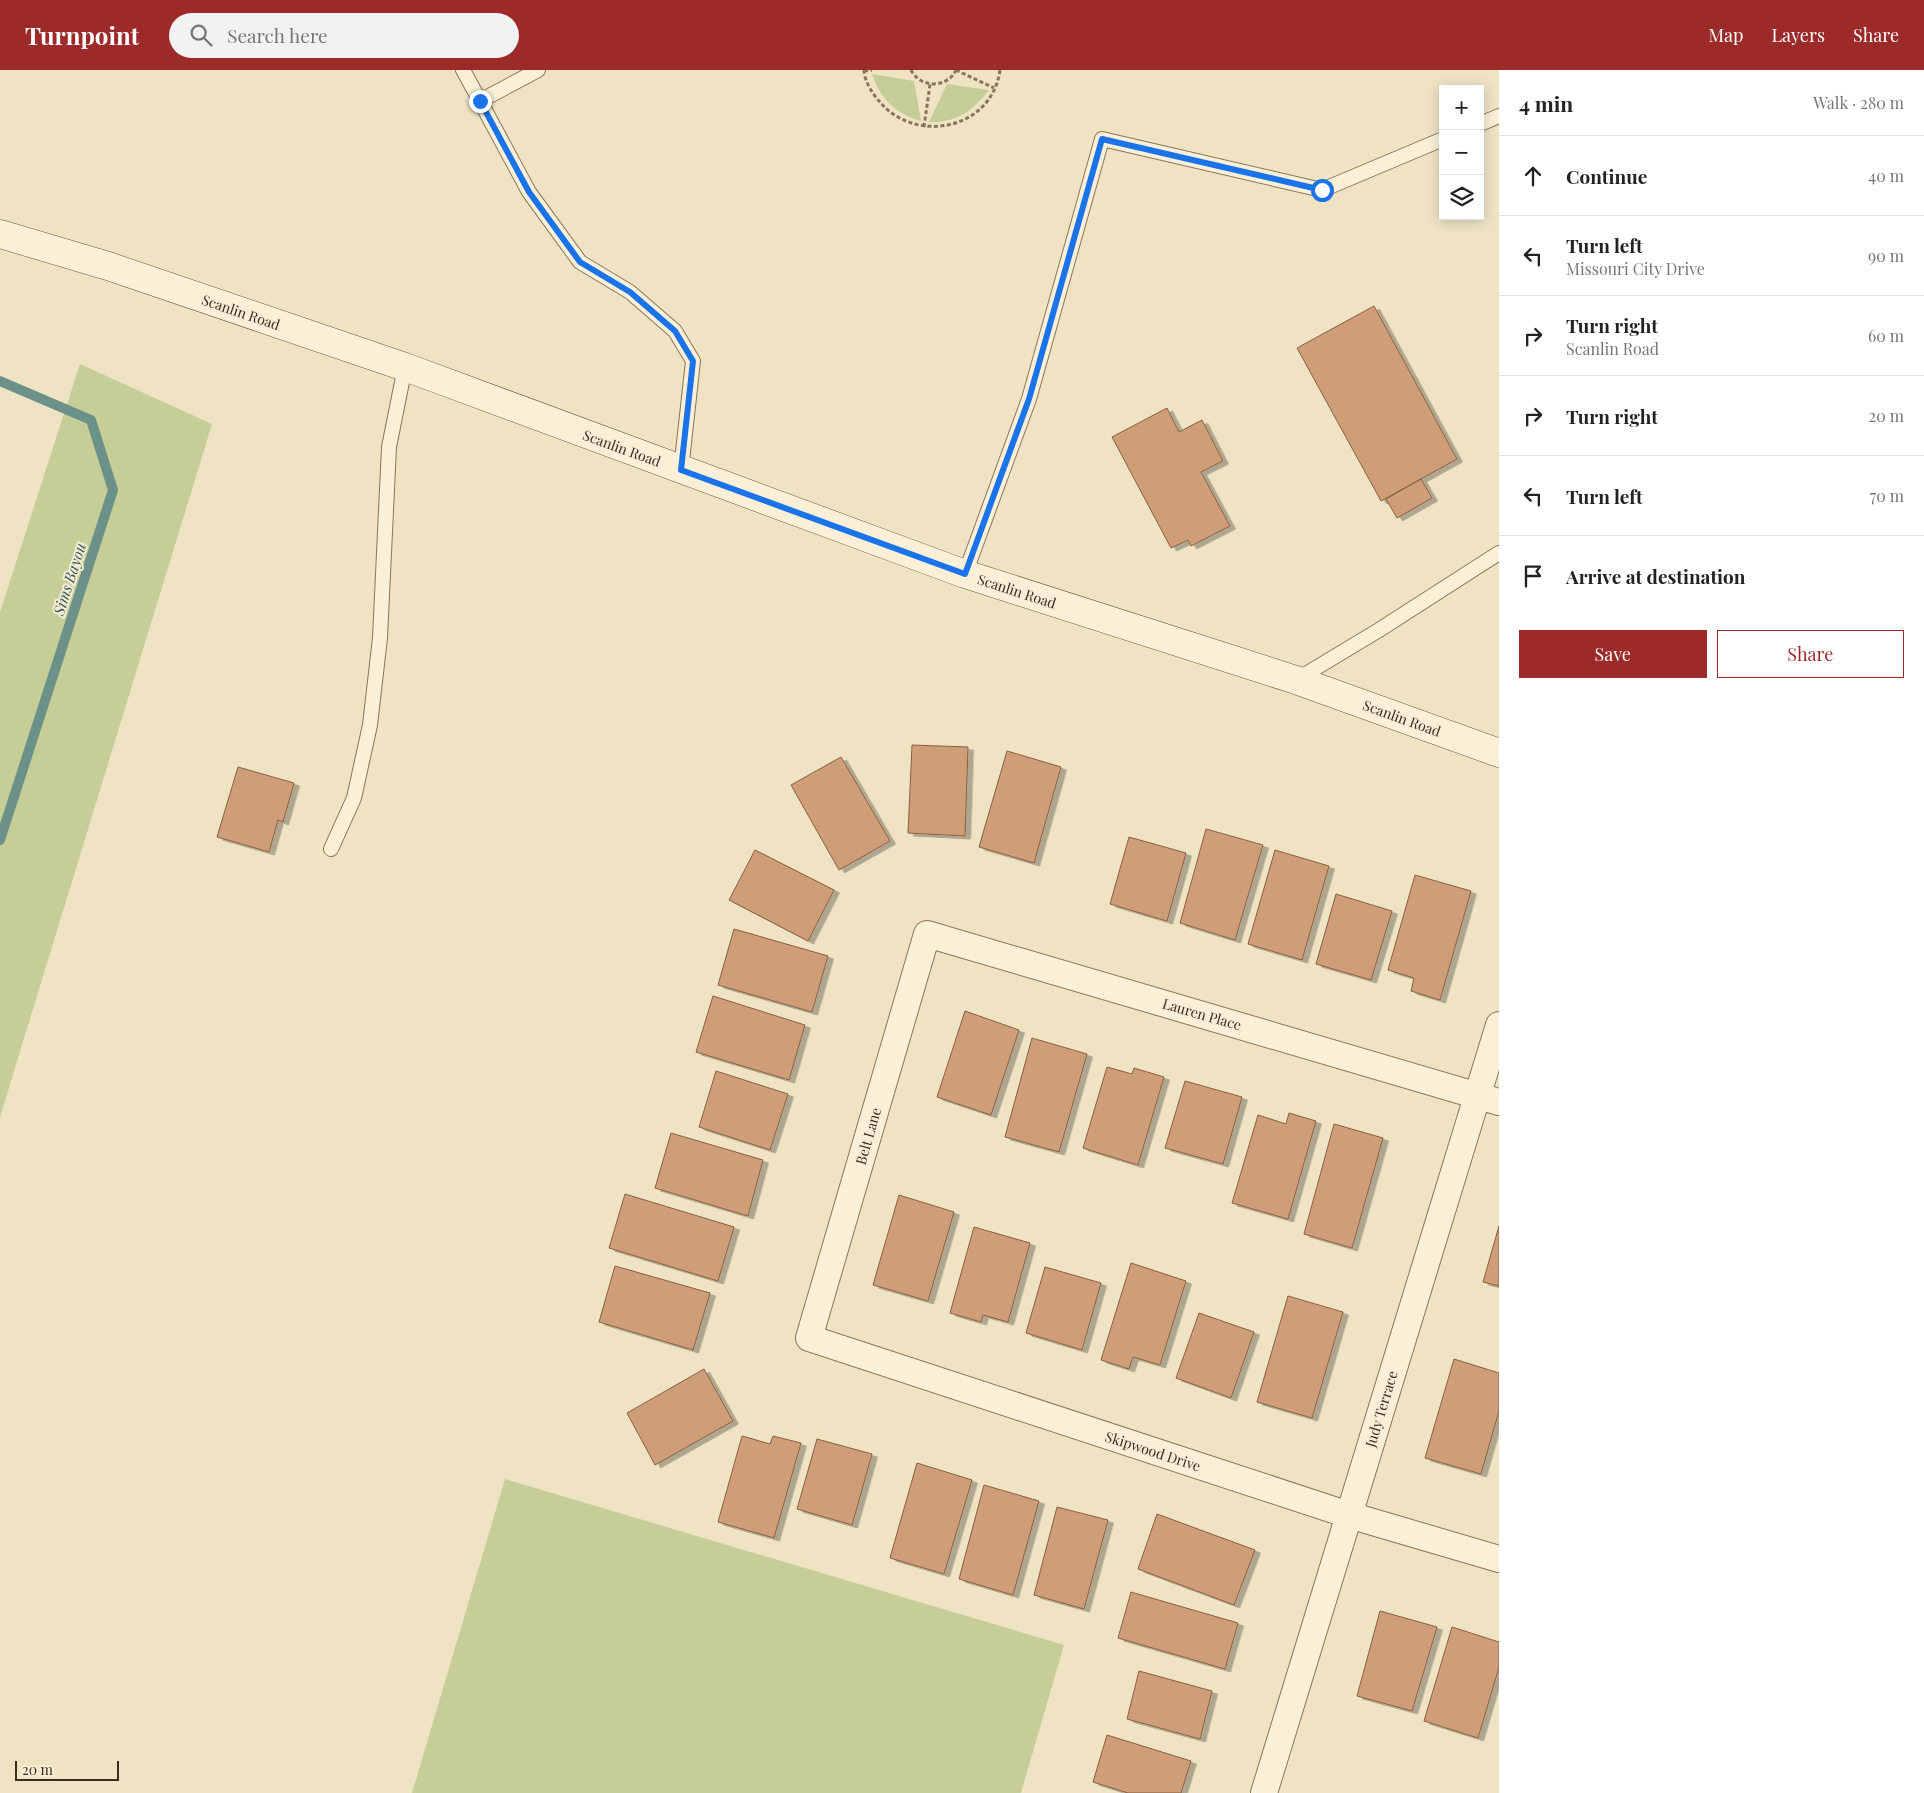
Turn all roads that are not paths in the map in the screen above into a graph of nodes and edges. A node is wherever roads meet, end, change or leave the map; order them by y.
1 (463, 70) edge
2 (538, 70) edge
3 (480, 101) junction
4 (1499, 116) edge
5 (1484, 122) edge
6 (1439, 141) edge
7 (0, 234) edge
8 (405, 367) junction
9 (681, 470) junction
10 (1499, 553) edge
11 (965, 574) junction
12 (1296, 680) junction
13 (1499, 753) edge
14 (331, 849) dead end
15 (927, 934) joint
16 (1499, 1026) edge
17 (1488, 1098) edge
18 (809, 1338) joint
19 (1349, 1515) junction
20 (1499, 1559) edge
21 (1264, 1793) edge

1 - 3 lane
2 - 3 lane
3 - 9 lane
4 - 5 lane
6 - 11 lane
7 - 8 street, Scanlin Road
8 - 9 street, Scanlin Road
8 - 14 lane
9 - 11 street, Scanlin Road
10 - 12 lane
11 - 12 street, Scanlin Road
12 - 13 street, Scanlin Road
15 - 17 street, Lauren Place
15 - 18 street, Belt Lane
16 - 17 street, Judy Terrace
17 - 19 street, Judy Terrace
18 - 19 street, Skipwood Drive
19 - 20 street, Skipwood Drive
19 - 21 street, Judy Terrace

